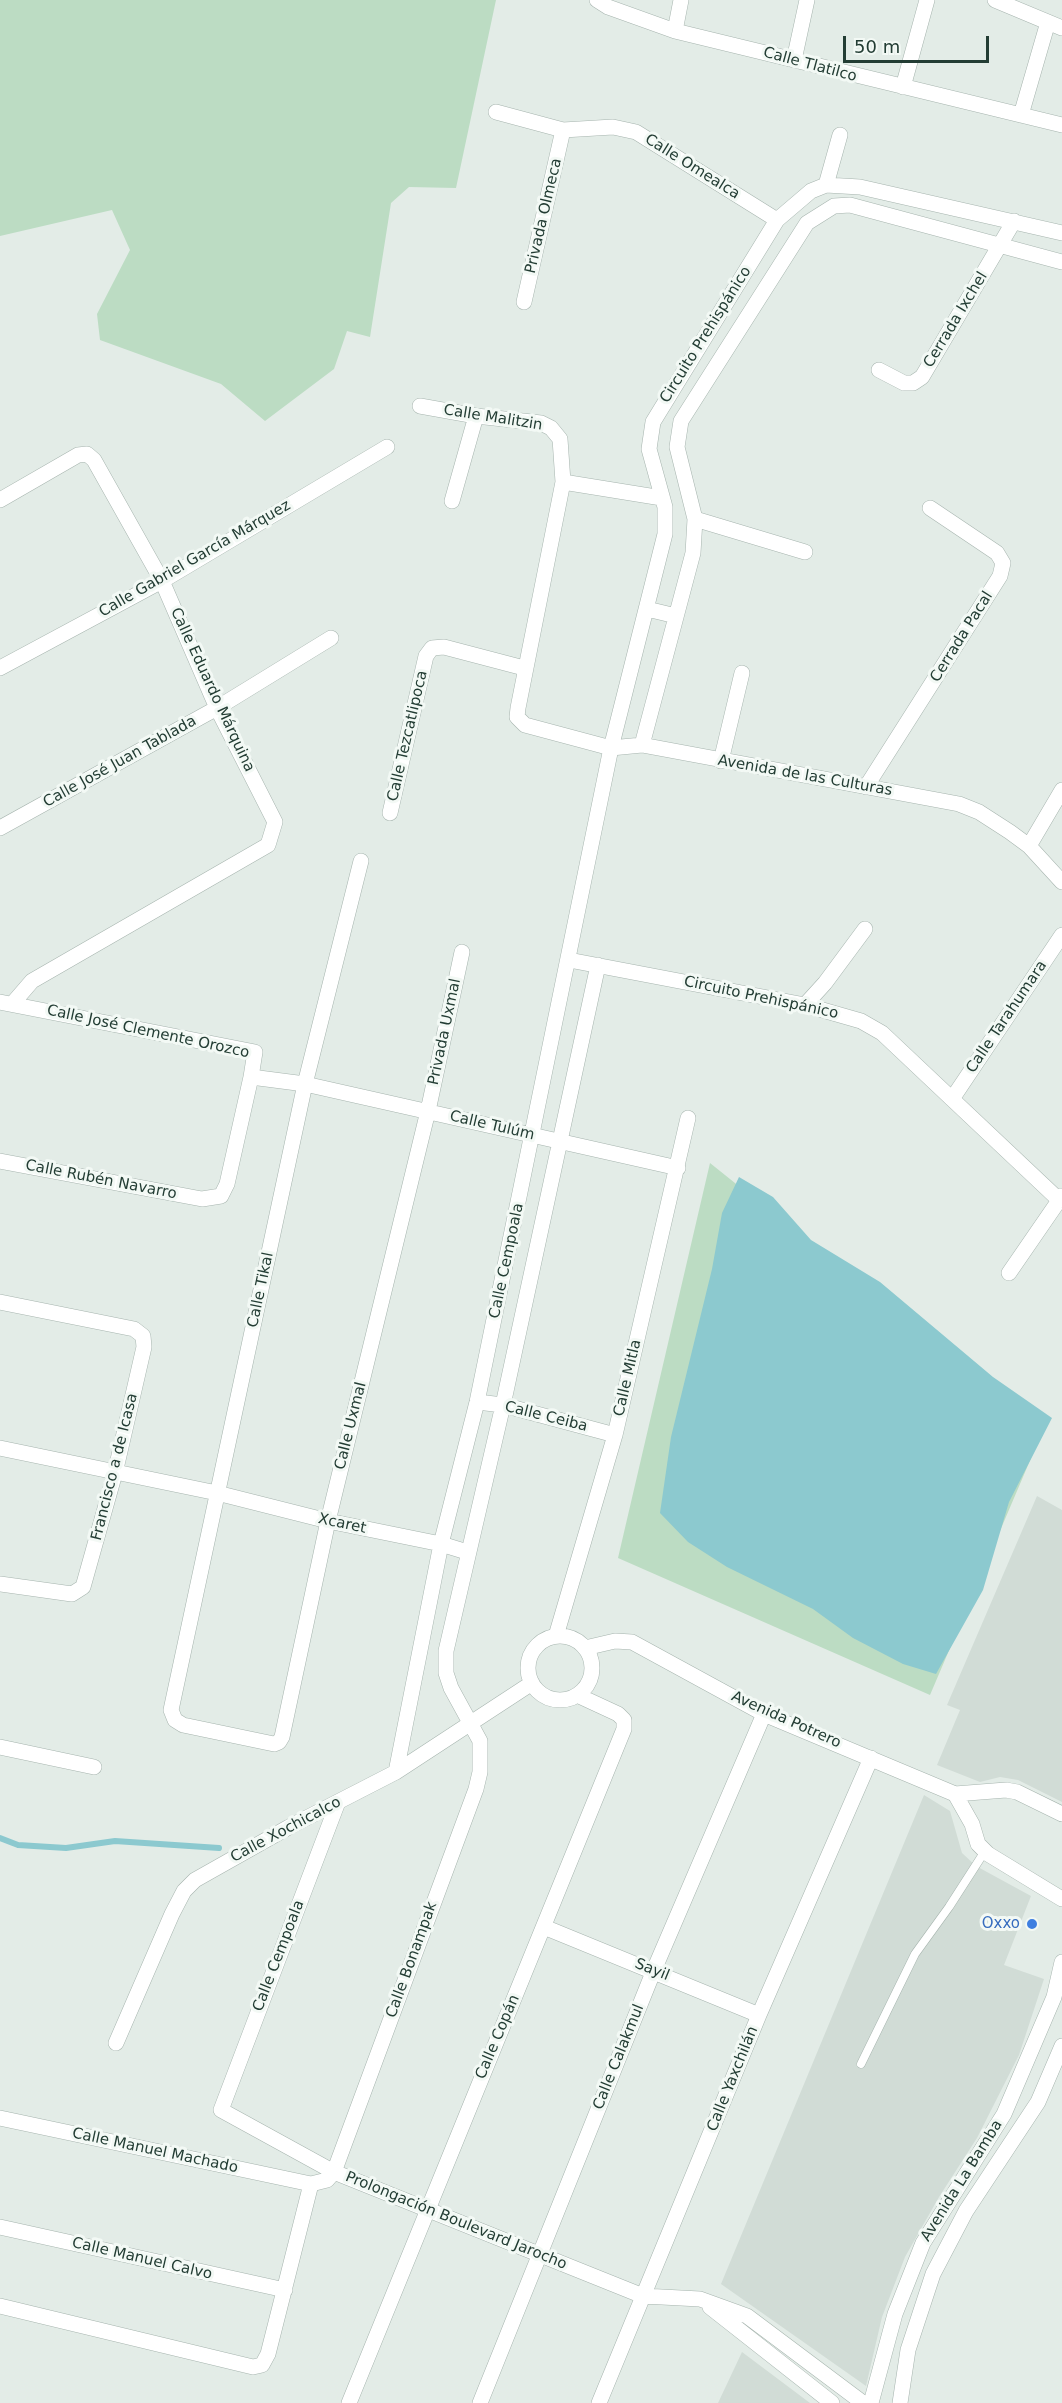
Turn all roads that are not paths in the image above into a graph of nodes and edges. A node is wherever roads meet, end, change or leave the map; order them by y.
1 (597, 0) edge
2 (681, 0) edge
3 (807, 0) edge
4 (927, 0) edge
5 (995, 0) edge
6 (1055, 25) edge
7 (675, 31) junction
8 (794, 60) junction
9 (903, 87) junction
10 (496, 112) dead end
11 (1022, 115) junction
12 (1062, 125) edge
13 (563, 130) junction
14 (840, 135) dead end
15 (826, 184) junction
16 (777, 220) junction
17 (1014, 221) junction
18 (1062, 233) edge
19 (1000, 246) junction
20 (1062, 262) edge
21 (524, 302) dead end
22 (708, 331) junction
23 (731, 343) junction
24 (879, 370) dead end
25 (420, 406) dead end
26 (476, 416) junction
27 (387, 447) dead end
28 (563, 482) junction
29 (663, 498) junction
30 (0, 500) edge
31 (452, 501) dead end
32 (930, 508) dead end
33 (695, 519) junction
34 (805, 552) dead end
35 (162, 581) junction
36 (647, 609) junction
37 (676, 616) junction
38 (331, 638) dead end
39 (0, 668) edge
40 (524, 668) junction
41 (742, 673) dead end
42 (217, 708) junction
43 (642, 745) junction
44 (611, 748) junction
45 (720, 761) junction
46 (866, 787) junction
47 (1062, 790) edge
48 (390, 813) dead end
49 (0, 828) edge
50 (1029, 846) junction
51 (361, 861) dead end
52 (1062, 882) edge
53 (865, 929) dead end
54 (1062, 935) edge
55 (462, 952) dead end
56 (569, 960) junction
57 (598, 965) junction
58 (7, 1002) edge
59 (805, 1005) junction
60 (252, 1077) junction
61 (305, 1084) junction
62 (952, 1099) junction
63 (428, 1111) junction
64 (688, 1118) dead end
65 (533, 1135) junction
66 (561, 1141) junction
67 (0, 1161) edge
68 (678, 1168) junction
69 (1060, 1198) edge
70 (1009, 1273) dead end
71 (0, 1302) edge
72 (477, 1402) junction
73 (503, 1405) junction
74 (615, 1435) junction
75 (0, 1448) edge
76 (115, 1473) junction
77 (217, 1492) junction
78 (328, 1521) junction
79 (441, 1544) junction
80 (467, 1552) junction
81 (0, 1584) edge
82 (556, 1636) junction
83 (585, 1648) junction
84 (532, 1683) junction
85 (577, 1695) junction
86 (764, 1714) junction
87 (470, 1722) junction
88 (279, 1742) joint
89 (0, 1747) edge
90 (871, 1758) junction
91 (94, 1767) dead end
92 (396, 1772) junction
93 (955, 1794) junction
94 (338, 1802) junction
95 (1062, 1814) edge
96 (985, 1851) junction
97 (1062, 1899) edge
98 (544, 1927) junction
99 (1062, 1962) edge
100 (654, 1970) junction
101 (759, 2015) junction
102 (116, 2043) dead end
103 (1062, 2046) edge
104 (861, 2064) dead end
105 (221, 2110) joint
106 (0, 2118) edge
107 (334, 2172) junction
108 (311, 2184) junction
109 (425, 2211) junction
110 (0, 2227) edge
111 (541, 2253) junction
112 (285, 2290) junction
113 (644, 2296) junction
114 (700, 2299) junction
115 (0, 2306) edge
116 (349, 2403) edge
117 (480, 2403) edge
118 (599, 2403) edge
119 (831, 2403) edge
120 (863, 2403) edge
121 (871, 2403) edge
122 (900, 2403) edge

1 - 7 street, Calle Tlatilco
2 - 7 street
3 - 8 street
4 - 9 street
5 - 6 street
6 - 11 street
7 - 8 street, Calle Tlatilco
8 - 9 street, Calle Tlatilco
9 - 11 street, Calle Tlatilco
10 - 13 street, Calle Omealca
11 - 12 street, Calle Tlatilco
13 - 16 street, Calle Omealca
13 - 21 street, Privada Olmeca
14 - 15 street
15 - 16 street, Circuito Prehispánico
15 - 17 street
16 - 22 street, Circuito Prehispánico
17 - 18 street
17 - 19 street, Cerrada Ixchel
19 - 20 street, Circuito Prehispánico
19 - 23 street, Circuito Prehispánico
19 - 24 street, Cerrada Ixchel
22 - 23 street
22 - 29 street, Circuito Prehispánico
23 - 33 street, Circuito Prehispánico
25 - 26 street, Calle Malitzin
26 - 28 street, Calle Malitzin
26 - 31 street
27 - 35 street, Calle Gabriel García Márquez
28 - 29 street
28 - 40 street
29 - 36 street, Circuito Prehispánico
30 - 35 street, Calle Eduardo Márquina
32 - 46 street, Cerrada Pacal
33 - 34 street
33 - 37 street, Circuito Prehispánico
35 - 39 street, Calle Gabriel García Márquez
35 - 42 street, Calle Eduardo Márquina
36 - 37 street
36 - 44 street, Circuito Prehispánico
37 - 43 street, Circuito Prehispánico
38 - 42 street, Calle José Juan Tablada
40 - 44 street, Avenida de las Culturas
40 - 48 street, Calle Tezcatlipoca
41 - 45 street
42 - 49 street, Calle José Juan Tablada
42 - 58 street, Calle Eduardo Márquina
43 - 44 street, Avenida de las Culturas
43 - 45 street, Avenida de las Culturas
44 - 56 street, Calle Cempoala
45 - 46 street, Avenida de las Culturas
46 - 50 street, Avenida de las Culturas
47 - 50 street
50 - 52 street, Avenida de las Culturas
51 - 61 street, Calle Tikal
53 - 59 street
54 - 62 street, Calle Tarahumara
55 - 63 street, Privada Uxmal
56 - 57 street, Circuito Prehispánico
56 - 65 street, Calle Cempoala
57 - 59 street, Circuito Prehispánico
57 - 66 street, Calle Cempoala
58 - 60 street, Calle José Clemente Orozco
59 - 62 street, Circuito Prehispánico
60 - 61 street, Calle José Clemente Orozco
60 - 67 street, Calle Rubén Navarro
61 - 63 street, Calle Tulúm
61 - 77 street, Calle Tikal
62 - 69 street, Circuito Prehispánico
63 - 65 street, Calle Tulúm
63 - 78 street, Calle Uxmal
64 - 68 street, Calle Mitla
65 - 66 street, Calle Tulúm
65 - 72 street, Calle Cempoala
66 - 68 street, Calle Tulúm
66 - 73 street, Calle Cempoala
68 - 74 street, Calle Mitla
69 - 70 street
71 - 76 street, Francisco a de Icasa
72 - 73 street, Calle Ceiba
72 - 79 street, Calle Cempoala
73 - 74 street, Calle Ceiba
73 - 80 street, Calle Cempoala
74 - 82 street, Calle Mitla
75 - 76 street, Xcaret
76 - 77 street, Xcaret
76 - 81 street, Francisco a de Icasa
77 - 78 street, Xcaret
77 - 88 street, Calle Tikal
78 - 79 street, Xcaret
78 - 88 street, Calle Uxmal
79 - 80 street, Xcaret
79 - 92 street, Calle Cempoala
80 - 87 street, Calle Cempoala
82 - 83 street
82 - 84 street
83 - 85 street
83 - 86 street, Avenida Potrero
84 - 85 street
84 - 87 street, Calle Xochicalco
85 - 98 street, Calle Copán
86 - 90 street, Avenida Potrero
86 - 100 street, Calle Calakmul
87 - 92 street, Calle Xochicalco
87 - 107 street, Calle Bonampak
89 - 91 street
90 - 93 street, Avenida Potrero
90 - 101 street, Calle Yaxchilán
92 - 94 street, Calle Xochicalco
93 - 95 street, Avenida Potrero
93 - 96 street
94 - 102 street, Calle Xochicalco
94 - 105 street, Calle Cempoala
96 - 97 street
96 - 104 lane
98 - 100 street, Sayil
98 - 109 street, Calle Copán
99 - 121 street, Avenida La Bamba
100 - 101 street, Sayil
100 - 111 street, Calle Calakmul
101 - 113 street, Calle Yaxchilán
103 - 122 street, Avenida La Bamba
105 - 107 street, Prolongación Boulevard Jarocho
106 - 108 street, Calle Manuel Machado
107 - 108 street
107 - 109 street, Prolongación Boulevard Jarocho
108 - 112 street
109 - 111 street, Prolongación Boulevard Jarocho
109 - 116 street, Calle Copán
110 - 112 street, Calle Manuel Calvo
111 - 113 street, Prolongación Boulevard Jarocho
111 - 117 street, Calle Calakmul
112 - 115 street
113 - 114 street, Prolongación Boulevard Jarocho
113 - 118 street, Calle Yaxchilán
114 - 119 street
114 - 120 street, Prolongación Boulevard Jarocho

